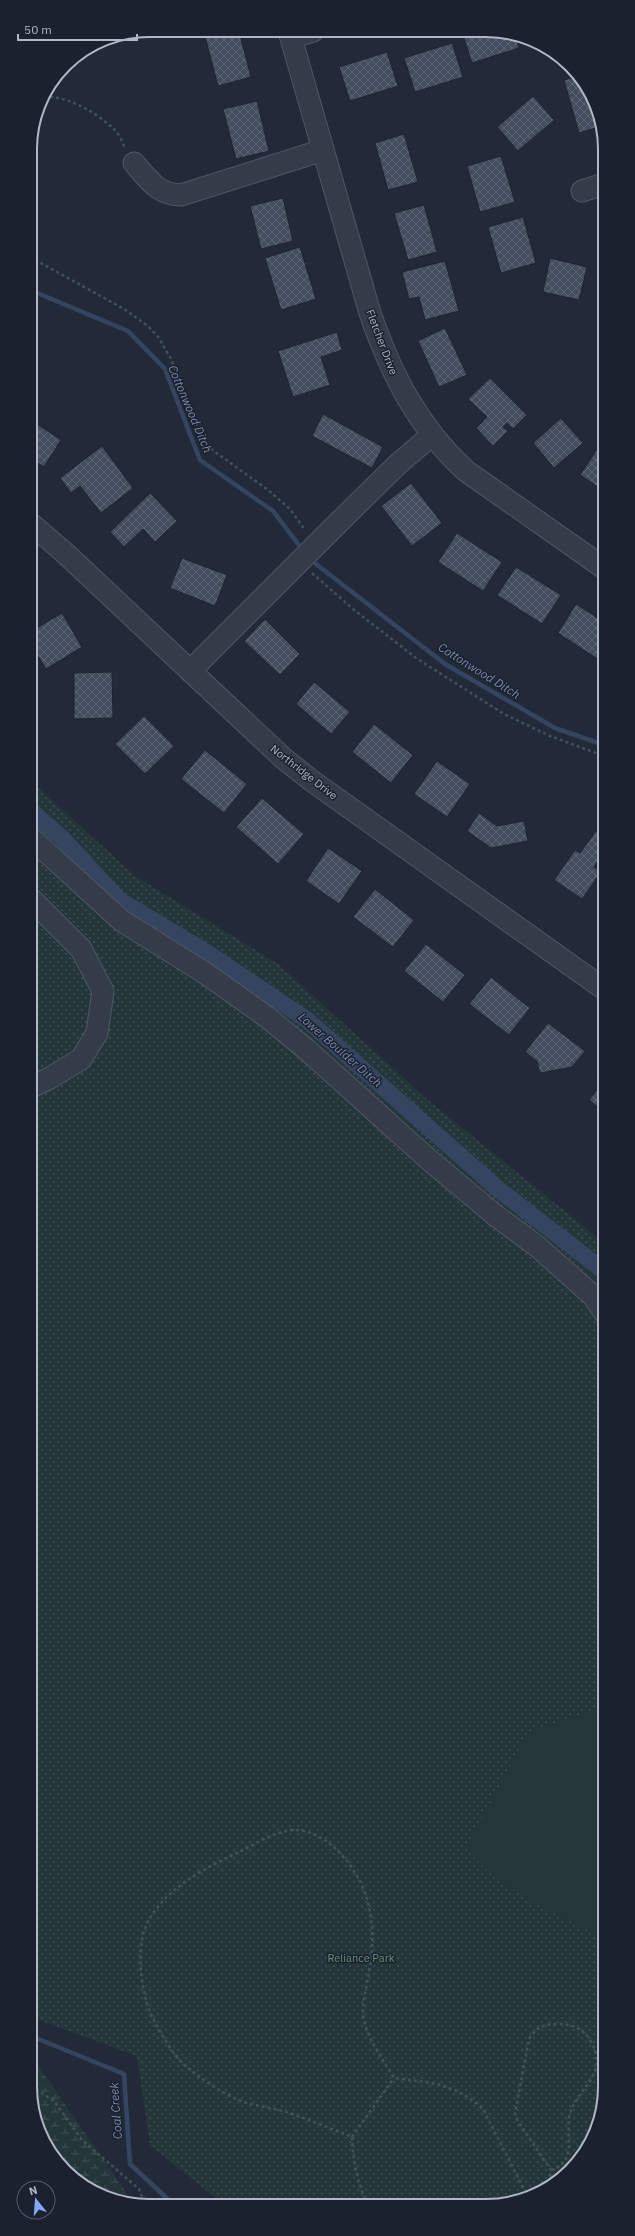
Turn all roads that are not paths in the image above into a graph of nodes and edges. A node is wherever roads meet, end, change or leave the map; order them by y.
1 (291, 37) edge
2 (323, 150) junction
3 (134, 163) road end
4 (598, 186) edge
5 (582, 192) dead end
6 (432, 435) junction
7 (37, 529) edge
8 (598, 564) edge
9 (190, 670) junction
10 (37, 844) edge
11 (37, 905) edge
12 (598, 985) edge
13 (37, 1084) edge
14 (598, 1303) edge

1 - 2 street, Fletcher Drive
2 - 3 street
2 - 6 street, Fletcher Drive
4 - 5 street
6 - 8 street, Fletcher Drive
6 - 9 street
7 - 9 street, Northridge Drive
9 - 12 street, Northridge Drive
10 - 14 street
11 - 13 street

